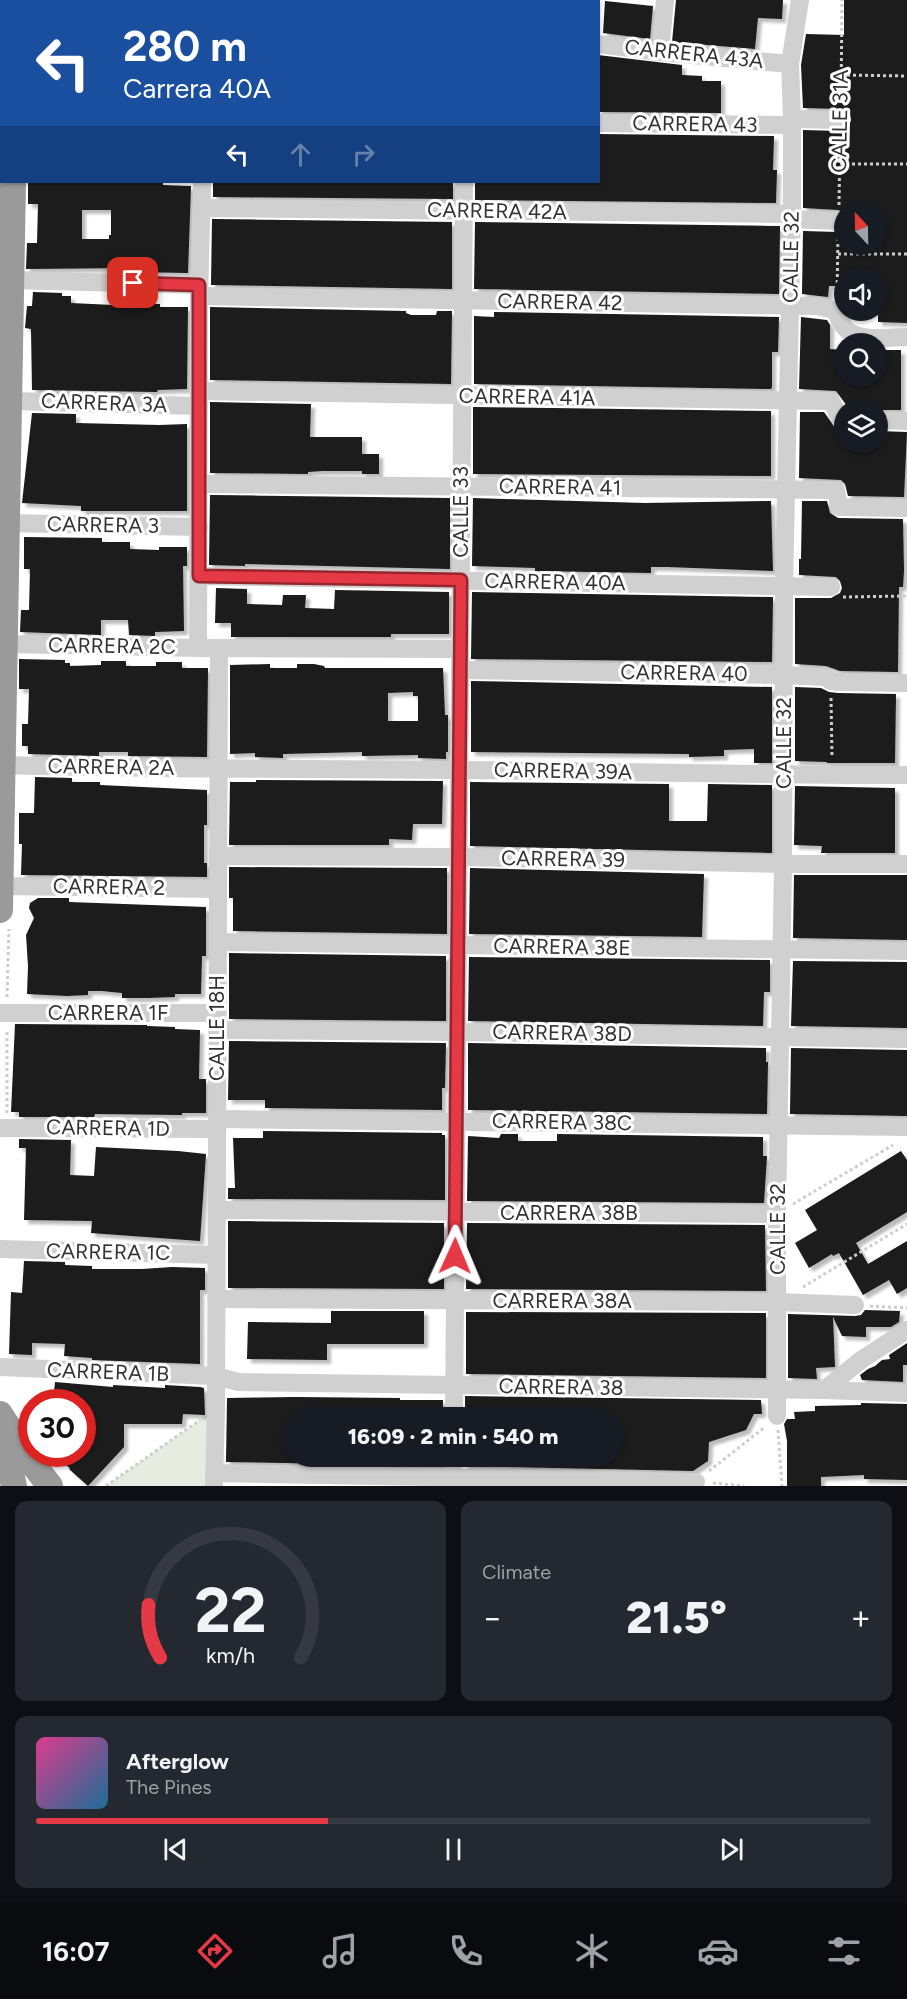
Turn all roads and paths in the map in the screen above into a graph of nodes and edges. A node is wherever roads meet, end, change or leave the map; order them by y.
1 (665, 0) edge
2 (800, 0) edge
3 (842, 0) edge
4 (600, 44) edge
5 (660, 52) junction
6 (790, 64) junction
7 (842, 75) junction
8 (907, 75) edge
9 (840, 120) junction
10 (792, 122) junction
11 (600, 123) edge
12 (840, 164) junction
13 (907, 164) edge
14 (13, 183) edge
15 (202, 183) edge
16 (464, 183) edge
17 (839, 201) edge
18 (202, 208) junction
19 (464, 210) junction
20 (792, 217) junction
21 (834, 221) edge
22 (888, 254) edge
23 (907, 254) edge
24 (12, 279) junction
25 (199, 290) junction
26 (462, 301) junction
27 (790, 306) junction
28 (834, 312) edge
29 (840, 321) edge
30 (907, 337) edge
31 (461, 396) junction
32 (199, 399) junction
33 (789, 400) junction
34 (9, 401) junction
35 (834, 406) edge
36 (888, 420) edge
37 (907, 421) edge
38 (199, 484) junction
39 (461, 486) junction
40 (787, 489) junction
41 (907, 507) edge
42 (7, 524) junction
43 (199, 527) junction
44 (199, 576) junction
45 (461, 580) junction
46 (784, 586) junction
47 (831, 587) joint
48 (907, 596) edge
49 (5, 644) junction
50 (198, 648) junction
51 (219, 648) junction
52 (460, 649) junction
53 (460, 670) junction
54 (784, 675) junction
55 (831, 681) junction
56 (907, 683) edge
57 (3, 765) junction
58 (219, 770) junction
59 (460, 770) junction
60 (784, 775) junction
61 (832, 775) junction
62 (907, 775) edge
63 (907, 847) edge
64 (218, 856) junction
65 (459, 857) junction
66 (783, 864) junction
67 (907, 864) edge
68 (1, 886) edge
69 (218, 889) junction
70 (0, 910) edge
71 (218, 942) junction
72 (457, 944) junction
73 (781, 951) junction
74 (907, 951) edge
75 (0, 1013) edge
76 (217, 1022) junction
77 (8, 1031) dead end
78 (458, 1032) junction
79 (780, 1037) junction
80 (907, 1040) edge
81 (455, 1121) junction
82 (4, 1124) edge
83 (217, 1124) junction
84 (780, 1125) junction
85 (902, 1135) edge
86 (217, 1210) junction
87 (455, 1212) junction
88 (777, 1214) junction
89 (907, 1224) edge
90 (0, 1249) edge
91 (216, 1255) junction
92 (216, 1299) junction
93 (454, 1300) junction
94 (778, 1302) junction
95 (855, 1305) joint
96 (907, 1308) edge
97 (907, 1330) edge
98 (0, 1367) edge
99 (216, 1376) junction
100 (454, 1386) junction
101 (777, 1390) junction
102 (824, 1390) junction
103 (907, 1393) edge
104 (453, 1407) edge
105 (216, 1408) junction
106 (0, 1414) edge
107 (777, 1416) junction
108 (0, 1422) edge
109 (453, 1467) edge
110 (214, 1480) edge
111 (696, 1482) junction
112 (453, 1483) edge
113 (14, 1486) edge
114 (50, 1486) edge
115 (106, 1486) edge
116 (744, 1486) edge
117 (782, 1486) edge

1 - 5 street
2 - 6 street, CALLE 32
3 - 7 path, CALLE 31A
4 - 5 street, CARRERA 43A
5 - 6 street, CARRERA 43A
6 - 10 street, CALLE 32
7 - 8 path
7 - 9 path, CALLE 31A
9 - 10 street, CARRERA 43
9 - 12 path, CALLE 31A
10 - 11 street, CARRERA 43
10 - 20 street, CALLE 32
12 - 13 path
12 - 17 path, CALLE 31A
14 - 24 highway
15 - 18 street
16 - 19 street, CALLE 33
18 - 19 street, CARRERA 42A
18 - 25 street
19 - 20 street, CARRERA 42A
19 - 26 street, CALLE 33
20 - 21 street, CARRERA 42A
20 - 27 street, CALLE 32
22 - 23 path
24 - 25 street, CARRERA 42
24 - 34 highway
25 - 26 street, CARRERA 42
25 - 32 street
26 - 27 street, CARRERA 42
26 - 31 street, CALLE 33
27 - 28 street, CARRERA 42
27 - 33 street, CALLE 32
29 - 30 street
31 - 32 street, CARRERA 41A
31 - 33 street, CARRERA 41A
31 - 39 street, CALLE 33
32 - 34 street, CARRERA 3A
32 - 38 street
33 - 35 street, CARRERA 41A
33 - 40 street, CALLE 32
34 - 42 highway
36 - 37 street
38 - 39 street, CARRERA 41
38 - 43 street
39 - 40 street, CARRERA 41
39 - 45 street, CALLE 33
40 - 41 street, CARRERA 41
40 - 46 street, CALLE 32
42 - 43 street, CARRERA 3
42 - 49 highway
43 - 44 street
44 - 45 street, CARRERA 40A
44 - 50 street
45 - 46 street, CARRERA 40A
45 - 52 street, CALLE 33
46 - 47 street, CARRERA 40A
46 - 54 street, CALLE 32
47 - 48 path
49 - 50 street, CARRERA 2C
49 - 57 highway
50 - 51 street, CARRERA 2C
51 - 52 street
51 - 58 street, CALLE 18H
52 - 53 street, CALLE 33
53 - 54 street, CARRERA 40
53 - 59 street, CALLE 33
54 - 55 street, CARRERA 40
54 - 60 street, CALLE 32
55 - 56 street, CARRERA 40
55 - 61 path
57 - 58 street, CARRERA 2A
57 - 68 highway
58 - 59 street, CARRERA 39A
58 - 64 street, CALLE 18H
59 - 60 street, CARRERA 39A
59 - 65 street, CALLE 33
60 - 61 street, CARRERA 39A
60 - 66 street, CALLE 32
61 - 62 street, CARRERA 39A
63 - 67 street
64 - 65 street, CARRERA 39
64 - 69 street, CALLE 18H
65 - 66 street, CARRERA 39
65 - 72 street, CALLE 33
66 - 67 street, CARRERA 39
66 - 73 street, CALLE 32
68 - 69 street, CARRERA 2
68 - 70 highway
69 - 71 street, CALLE 18H
71 - 72 street, CARRERA 38E
71 - 76 street, CALLE 18H
72 - 73 street, CARRERA 38E
72 - 78 street, CALLE 33
73 - 74 street, CARRERA 38E
73 - 79 street, CALLE 32
75 - 76 street, CARRERA 1F
76 - 78 street, CARRERA 38D
76 - 83 street, CALLE 18H
77 - 82 path
78 - 79 street, CARRERA 38D
78 - 81 street, CALLE 33
79 - 80 street, CARRERA 38D
79 - 84 street, CALLE 32
81 - 83 street, CARRERA 38C
81 - 84 street, CARRERA 38C
81 - 87 street, CALLE 33
82 - 83 street, CARRERA 1D
83 - 86 street, CALLE 18H
84 - 85 street, CARRERA 38C
84 - 88 street, CALLE 32
85 - 88 path
86 - 87 street, CARRERA 38B
86 - 91 street, CALLE 18H
87 - 88 street, CARRERA 38B
87 - 93 street, CALLE 33
88 - 94 street, CALLE 32
89 - 94 path
90 - 91 street, CARRERA 1C
91 - 92 street, CALLE 18H
92 - 93 street, CARRERA 38A
92 - 99 street, CALLE 18H
93 - 94 street, CARRERA 38A
93 - 100 street, CALLE 33
94 - 95 street, CARRERA 38A
94 - 101 street, CALLE 32
95 - 96 path
97 - 102 street
98 - 99 street, CARRERA 1B
99 - 100 street, CARRERA 38
99 - 105 street, CALLE 18H
100 - 101 street, CARRERA 38
100 - 104 street, CALLE 33
101 - 102 street, CARRERA 38
101 - 107 street, CALLE 32
102 - 103 street, CARRERA 38
105 - 110 street, CALLE 18H
105 - 115 path
106 - 114 highway
107 - 111 path
107 - 117 path
108 - 113 highway
109 - 112 street
110 - 112 street
111 - 112 street
111 - 116 path

